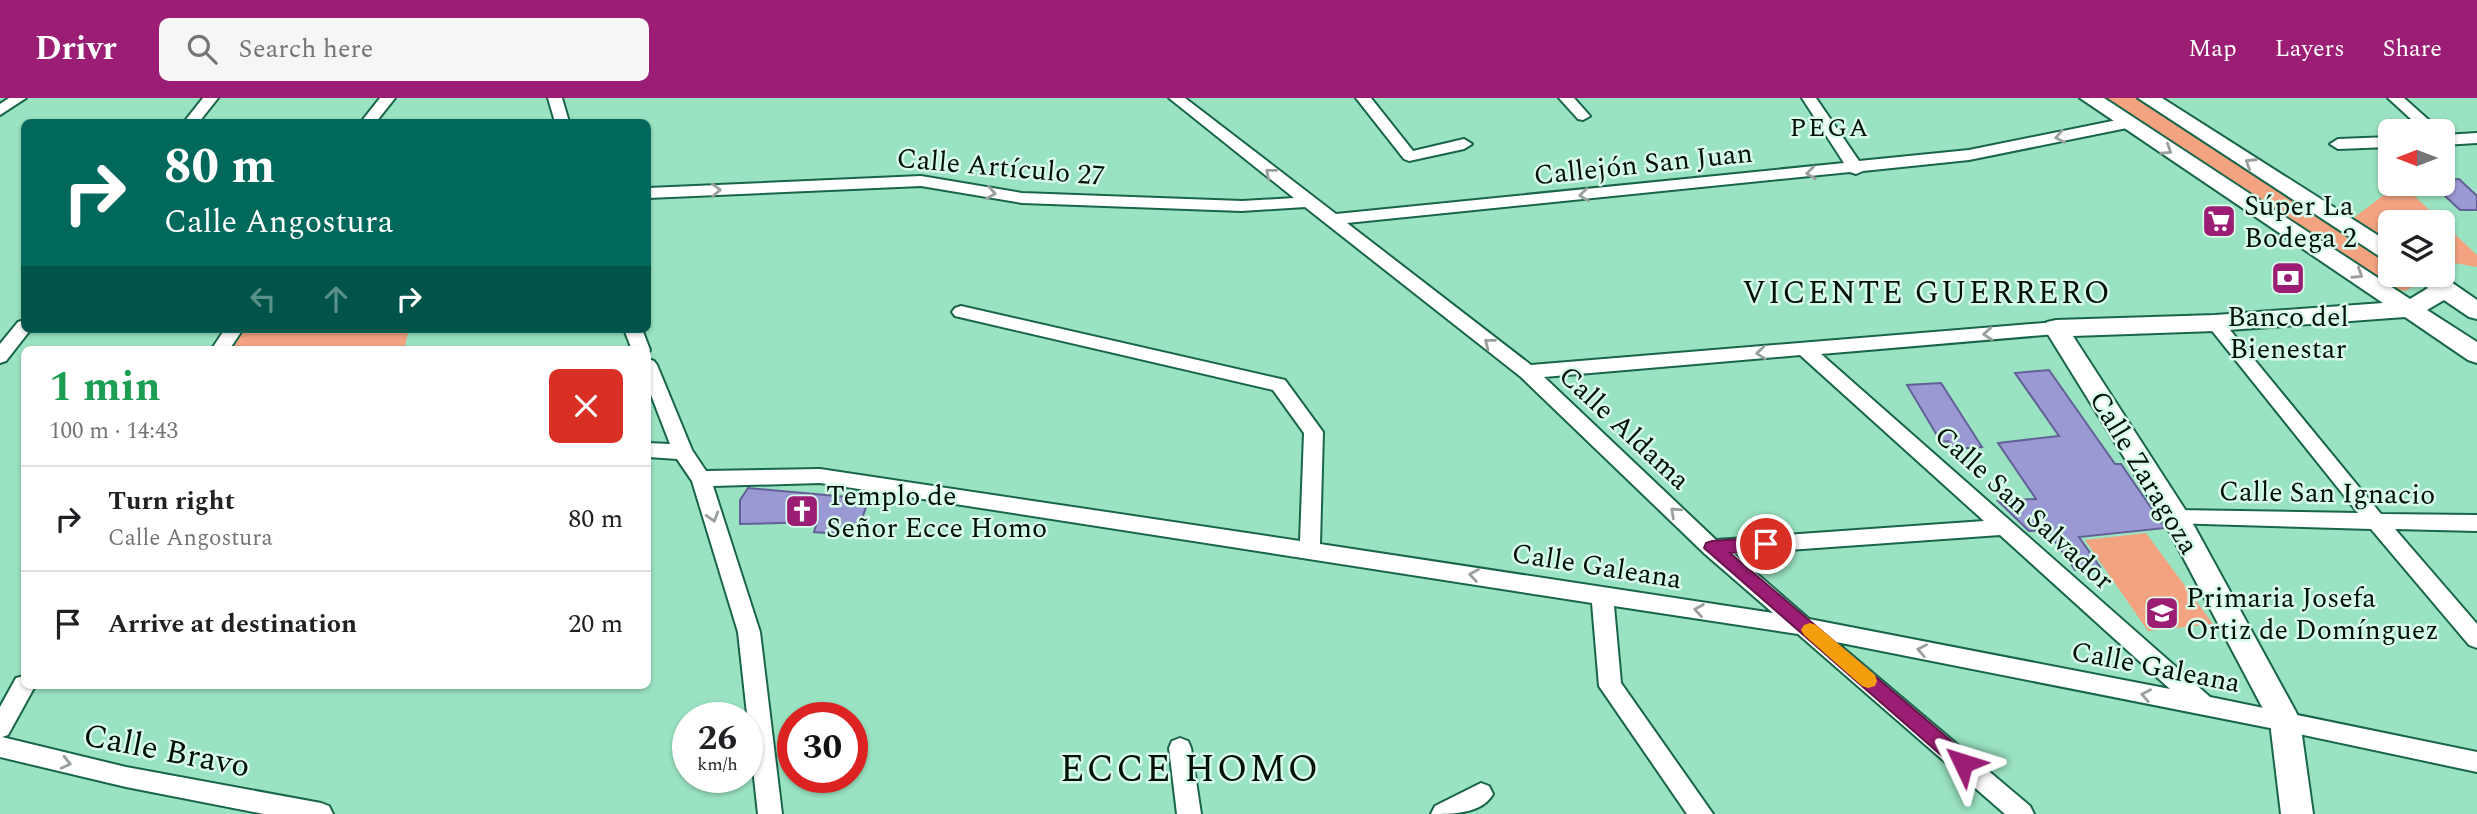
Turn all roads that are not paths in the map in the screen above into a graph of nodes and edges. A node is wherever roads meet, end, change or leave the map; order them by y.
1 (19, 98) edge
2 (211, 98) edge
3 (388, 98) edge
4 (555, 98) edge
5 (1363, 98) edge
6 (1566, 98) edge
7 (1809, 98) edge
8 (2090, 98) edge
9 (2148, 98) edge
10 (2395, 98) edge
11 (1185, 99) edge
12 (0, 111) edge
13 (1583, 116) dead end
14 (194, 119) edge
15 (370, 119) edge
16 (561, 119) edge
17 (2419, 119) edge
18 (2127, 123) junction
19 (2477, 138) edge
20 (2455, 139) edge
21 (2378, 142) edge
22 (1464, 144) dead end
23 (2337, 144) dead end
24 (1409, 156) joint
25 (1856, 169) junction
26 (651, 193) edge
27 (1307, 202) junction
28 (1330, 220) junction
29 (2378, 245) edge
30 (2446, 288) joint
31 (2412, 309) junction
32 (2477, 310) edge
33 (961, 312) dead end
34 (2215, 323) junction
35 (2056, 328) junction
36 (21, 330) edge
37 (1804, 349) junction
38 (8, 350) edge
39 (2477, 354) edge
40 (651, 372) edge
41 (1527, 372) junction
42 (651, 450) edge
43 (683, 452) junction
44 (701, 479) junction
45 (2176, 518) junction
46 (2374, 519) junction
47 (2477, 523) edge
48 (2006, 527) junction
49 (1712, 548) junction
50 (1310, 550) junction
51 (1602, 595) junction
52 (1807, 627) junction
53 (2477, 639) edge
54 (22, 689) edge
55 (2207, 707) junction
56 (2285, 721) junction
57 (0, 728) edge
58 (0, 747) edge
59 (1180, 748) dead end
60 (2477, 762) edge
61 (1481, 794) dead end
62 (321, 814) edge
63 (770, 814) edge
64 (1189, 814) edge
65 (1443, 814) edge
66 (1701, 814) edge
67 (2022, 814) edge
68 (2298, 814) edge

1 - 12 street
2 - 14 street
3 - 15 street
4 - 16 street
5 - 24 street
6 - 13 street
7 - 25 street
8 - 18 street
29 -> 9 street
10 - 17 street
27 -> 11 street, Calle Aldama
18 -> 25 street, Callejón San Juan
18 -> 31 street
19 - 20 street
21 - 23 street
22 - 24 street
25 -> 28 street, Callejón San Juan
26 -> 27 street, Calle Artículo 27
27 - 28 street, Calle Aldama
41 -> 28 street, Calle Aldama
30 - 31 street
30 - 32 street
31 - 34 street
31 - 39 street
33 - 50 street
34 - 35 street
34 - 46 street
35 -> 37 street
35 - 45 street, Calle Zaragoza
36 - 38 street
37 -> 41 street
37 - 48 street, Calle San Salvador
40 - 43 street
49 -> 41 street, Calle Aldama
42 - 43 street
43 - 44 street
44 - 50 street, Calle Galeana
44 -> 63 street
45 - 46 street, Calle San Ignacio
45 - 56 street, Calle Zaragoza
46 - 47 street, Calle San Ignacio
46 - 53 street
48 - 49 street
48 - 55 street, Calle San Salvador
49 - 52 street, Calle Aldama
51 -> 50 street, Calle Galeana
52 -> 51 street, Calle Galeana
51 - 66 street
55 -> 52 street, Calle Galeana
52 - 67 street, Calle Aldama
54 - 57 street
55 - 56 street, Calle Galeana
56 - 60 street, Calle Galeana
56 - 68 street, Calle Zaragoza
58 -> 62 street, Calle Bravo
59 - 64 street
61 - 65 street

